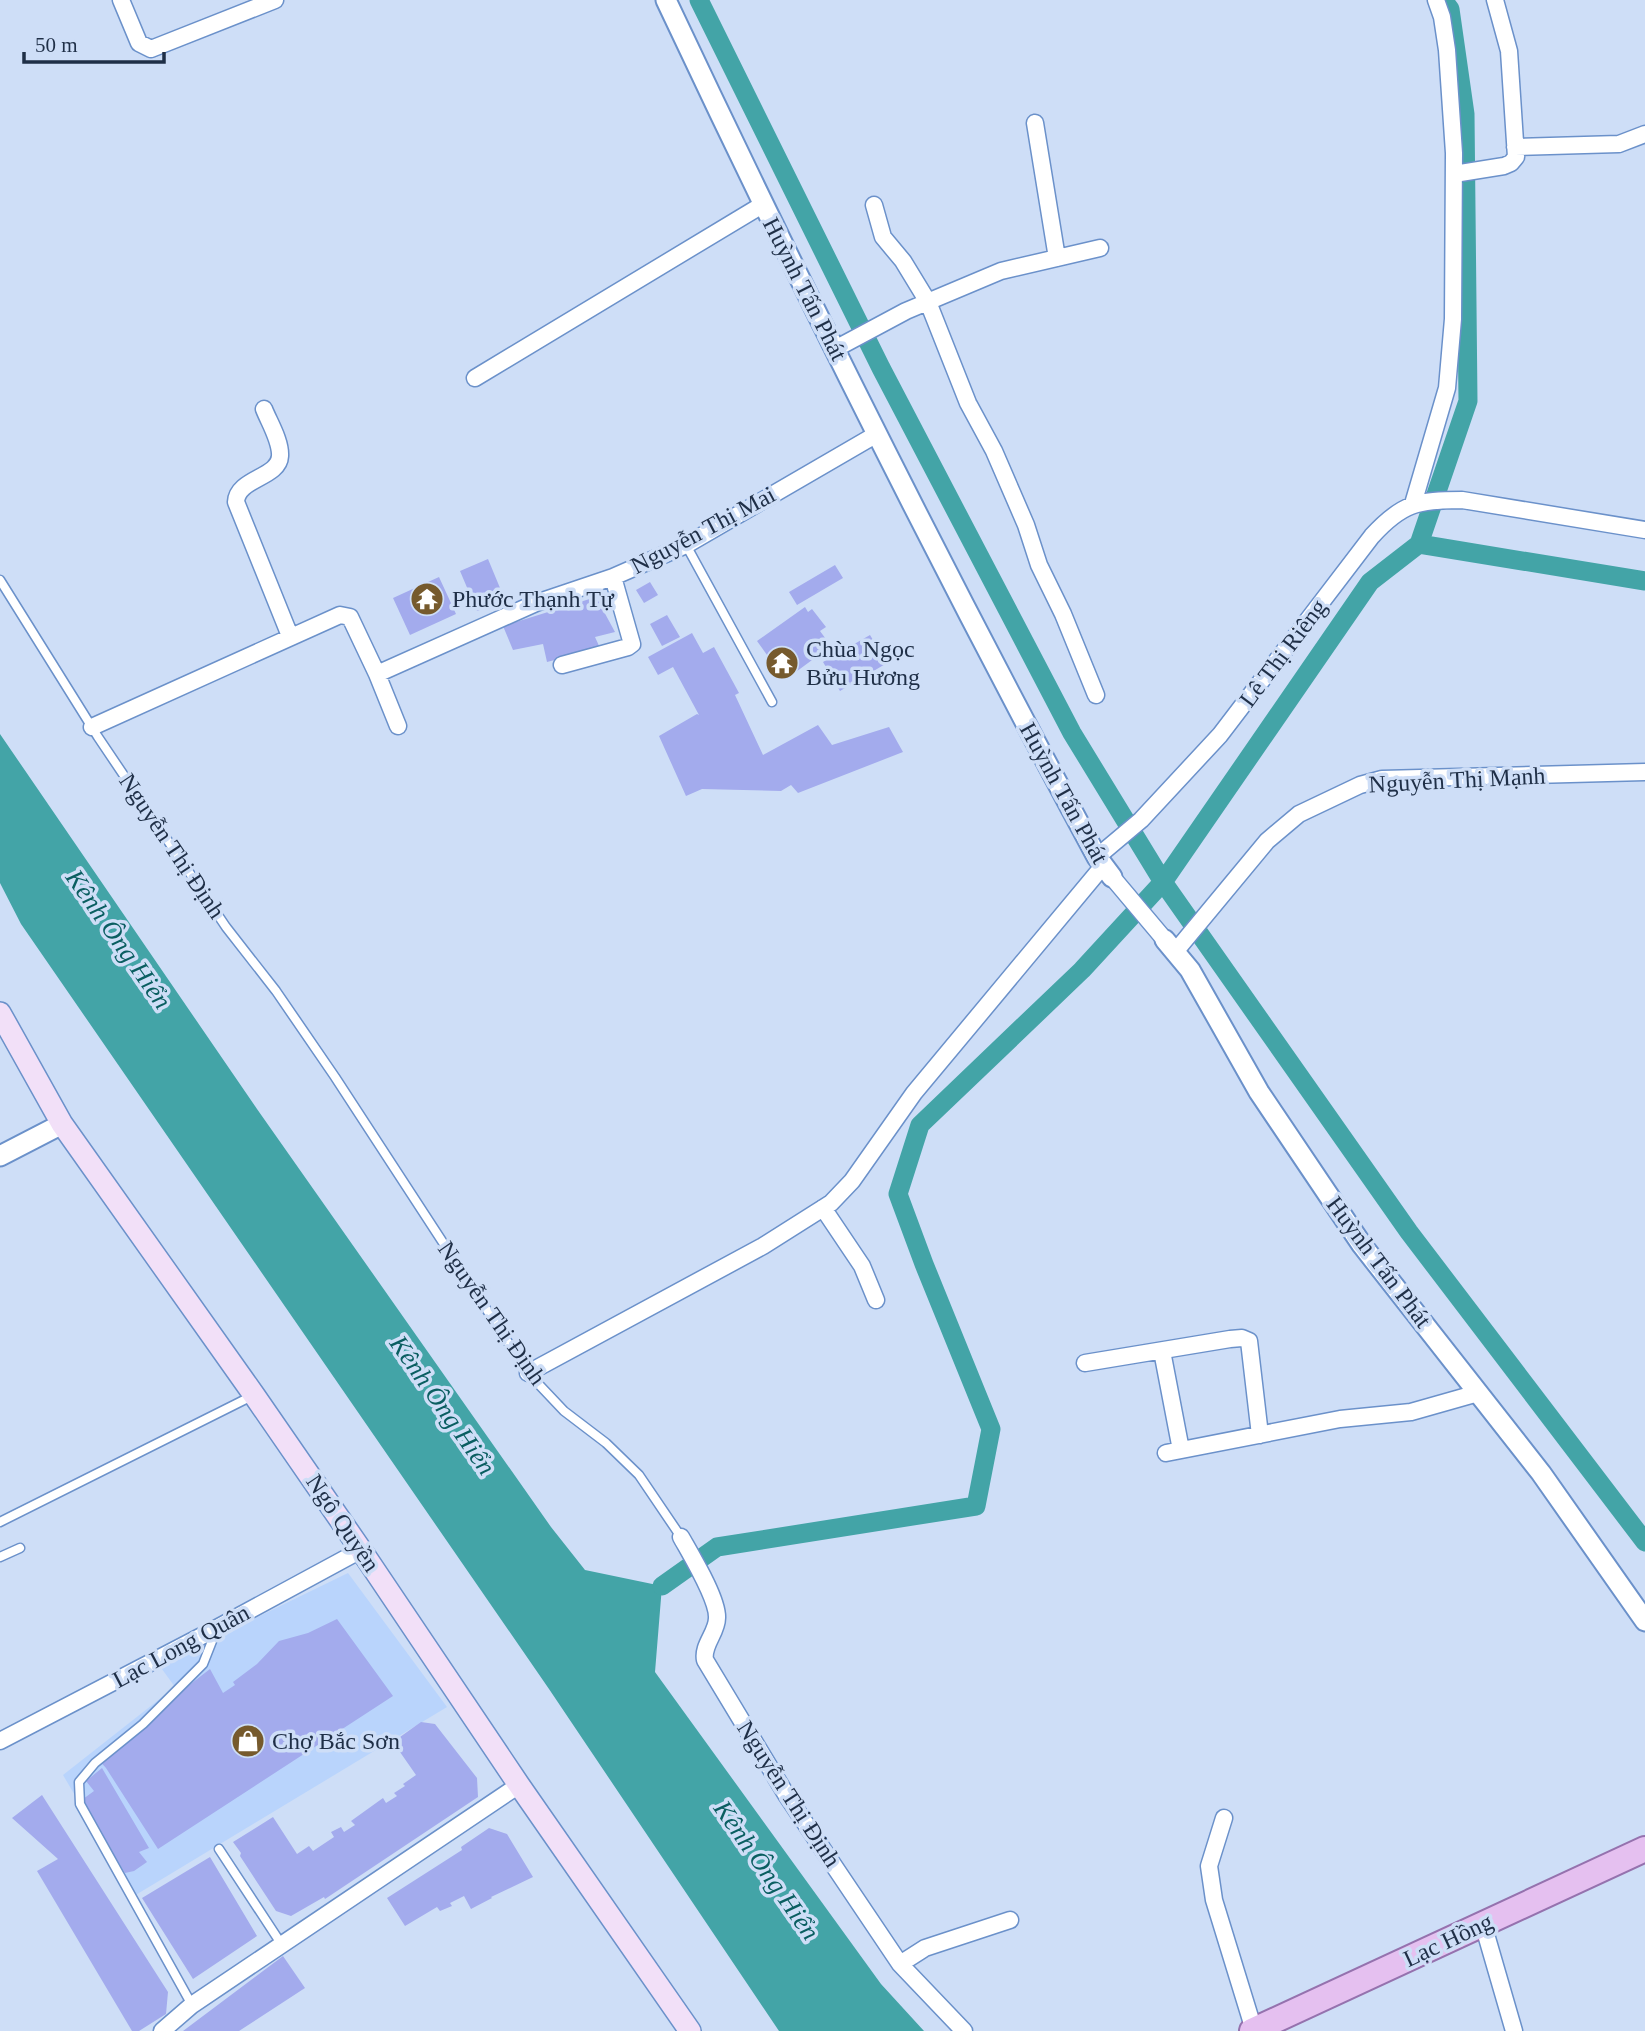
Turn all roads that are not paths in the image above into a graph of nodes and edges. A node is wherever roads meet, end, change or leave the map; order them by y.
1 (121, 0) edge
2 (275, 0) edge
3 (666, 0) edge
4 (1436, 0) edge
5 (1496, 0) edge
6 (253, 4) edge
7 (1035, 123) dead end
8 (1645, 134) edge
9 (1515, 148) junction
10 (1458, 173) junction
11 (762, 205) junction
12 (874, 205) dead end
13 (1100, 248) dead end
14 (1056, 258) junction
15 (928, 302) junction
16 (835, 349) junction
17 (475, 378) dead end
18 (264, 409) dead end
19 (877, 434) junction
20 (1413, 504) junction
21 (1645, 530) edge
22 (686, 545) junction
23 (612, 576) junction
24 (0, 580) edge
25 (290, 636) junction
26 (562, 664) dead end
27 (377, 674) junction
28 (1096, 695) dead end
29 (772, 702) dead end
30 (398, 726) dead end
31 (92, 727) junction
32 (1645, 772) edge
33 (1105, 862) junction
34 (1170, 946) junction
35 (0, 1013) edge
36 (62, 1124) junction
37 (0, 1156) edge
38 (823, 1208) junction
39 (876, 1300) dead end
40 (1162, 1351) junction
41 (1085, 1363) dead end
42 (528, 1373) junction
43 (1478, 1393) junction
44 (254, 1395) junction
45 (1261, 1435) junction
46 (0, 1522) edge
47 (681, 1537) joint
48 (20, 1548) dead end
49 (361, 1550) junction
50 (0, 1557) edge
51 (1645, 1621) edge
52 (217, 1628) junction
53 (0, 1741) edge
54 (519, 1785) junction
55 (1224, 1818) dead end
56 (219, 1849) dead end
57 (1645, 1849) edge
58 (1010, 1920) dead end
59 (1483, 1924) junction
60 (282, 1945) junction
61 (900, 1964) junction
62 (192, 2005) junction
63 (1253, 2030) edge
64 (162, 2031) edge
65 (690, 2031) edge
66 (964, 2031) edge
67 (1514, 2031) edge

1 - 6 street
2 - 6 street
3 - 11 street, Huỳnh Tấn Phát
4 - 10 street
5 - 9 street
7 - 14 street
8 - 9 street
9 - 10 street
10 - 20 street
11 - 16 street, Huỳnh Tấn Phát
11 - 17 street
12 - 15 street
13 - 14 street
14 - 15 street
15 - 16 street
15 - 28 street
16 - 19 street, Huỳnh Tấn Phát
18 - 25 street
19 - 22 street, Nguyễn Thị Mai
19 - 33 street, Huỳnh Tấn Phát
20 - 21 street, Lê Thị Riêng
20 - 33 street, Lê Thị Riêng
22 - 23 street, Nguyễn Thị Mai
22 - 29 lane
23 - 26 street
23 - 27 street, Nguyễn Thị Mai
24 - 31 lane, Nguyễn Thị Định
25 - 27 street
25 - 31 street
27 - 30 street
31 - 42 lane, Nguyễn Thị Định
32 - 34 street, Nguyễn Thị Mạnh
33 - 34 street, Huỳnh Tấn Phát
33 - 38 street, Lê Thị Riêng
34 - 43 street, Huỳnh Tấn Phát
35 - 36 main road, Ngô Quyền
36 - 37 street
36 - 44 main road, Ngô Quyền
38 - 39 street
38 - 42 street, Lê Thị Riêng
40 - 41 street
40 - 45 street
40 - 45 street
42 - 47 lane, Nguyễn Thị Định
43 - 45 street
43 - 51 street, Huỳnh Tấn Phát
44 - 46 lane
44 - 49 main road, Ngô Quyền
47 - 61 street, Nguyễn Thị Định
48 - 50 lane
49 - 52 street, Lạc Long Quân
49 - 54 main road, Ngô Quyền
52 - 53 street, Lạc Long Quân
52 - 62 lane
54 - 60 street
54 - 65 main road, Ngô Quyền
55 - 63 street
56 - 60 lane
57 - 59 main road, Lạc Hồng
58 - 61 street
59 - 63 main road, Lạc Hồng
59 - 67 street
60 - 62 street
61 - 66 street, Nguyễn Thị Định
62 - 64 street

